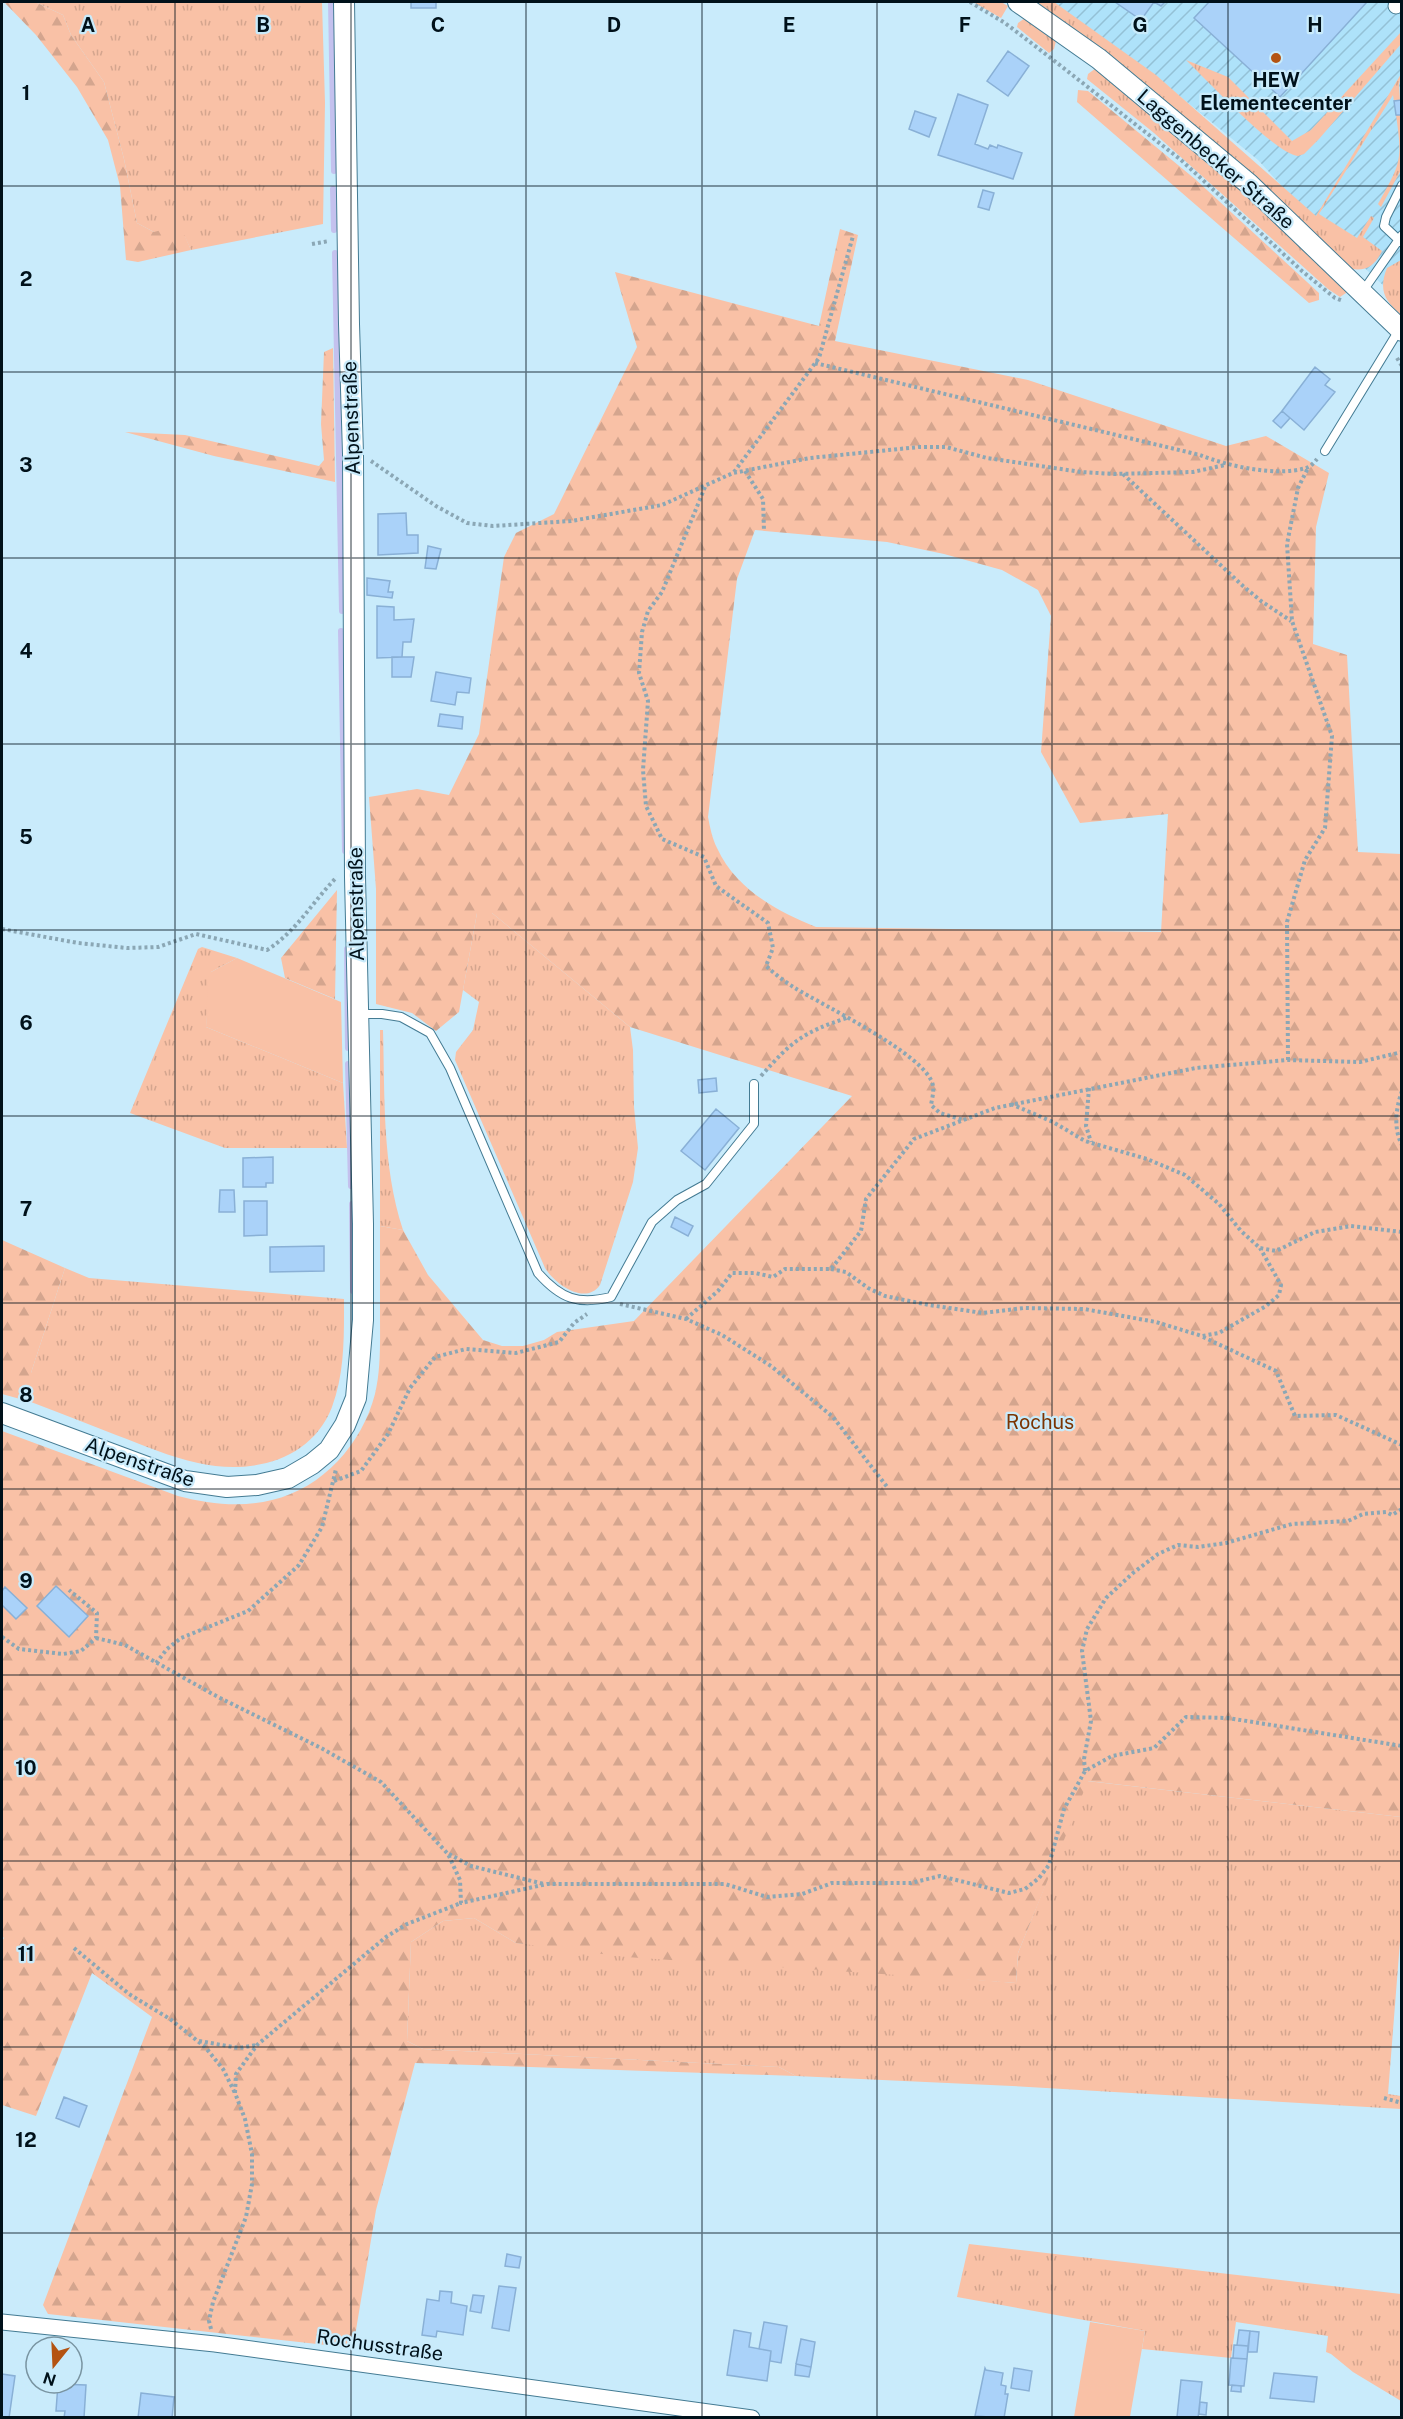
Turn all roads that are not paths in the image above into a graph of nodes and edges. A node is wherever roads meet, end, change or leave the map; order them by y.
1 (344, 2) edge
2 (1018, 2) edge
3 (1401, 185) edge
4 (1401, 239) edge
5 (1354, 297) junction
6 (1401, 330) edge
7 (1325, 451) road end
8 (359, 1014) junction
9 (754, 1084) road end
10 (2, 1413) edge
11 (2, 2322) edge
12 (752, 2418) edge

1 - 8 street, Alpenstraße
2 - 5 street, Laggenbecker Straße
3 - 4 lane
4 - 5 lane
5 - 6 street, Laggenbecker Straße
6 - 7 lane
8 - 9 lane
8 - 10 street, Alpenstraße
11 - 12 street, Rochusstraße

